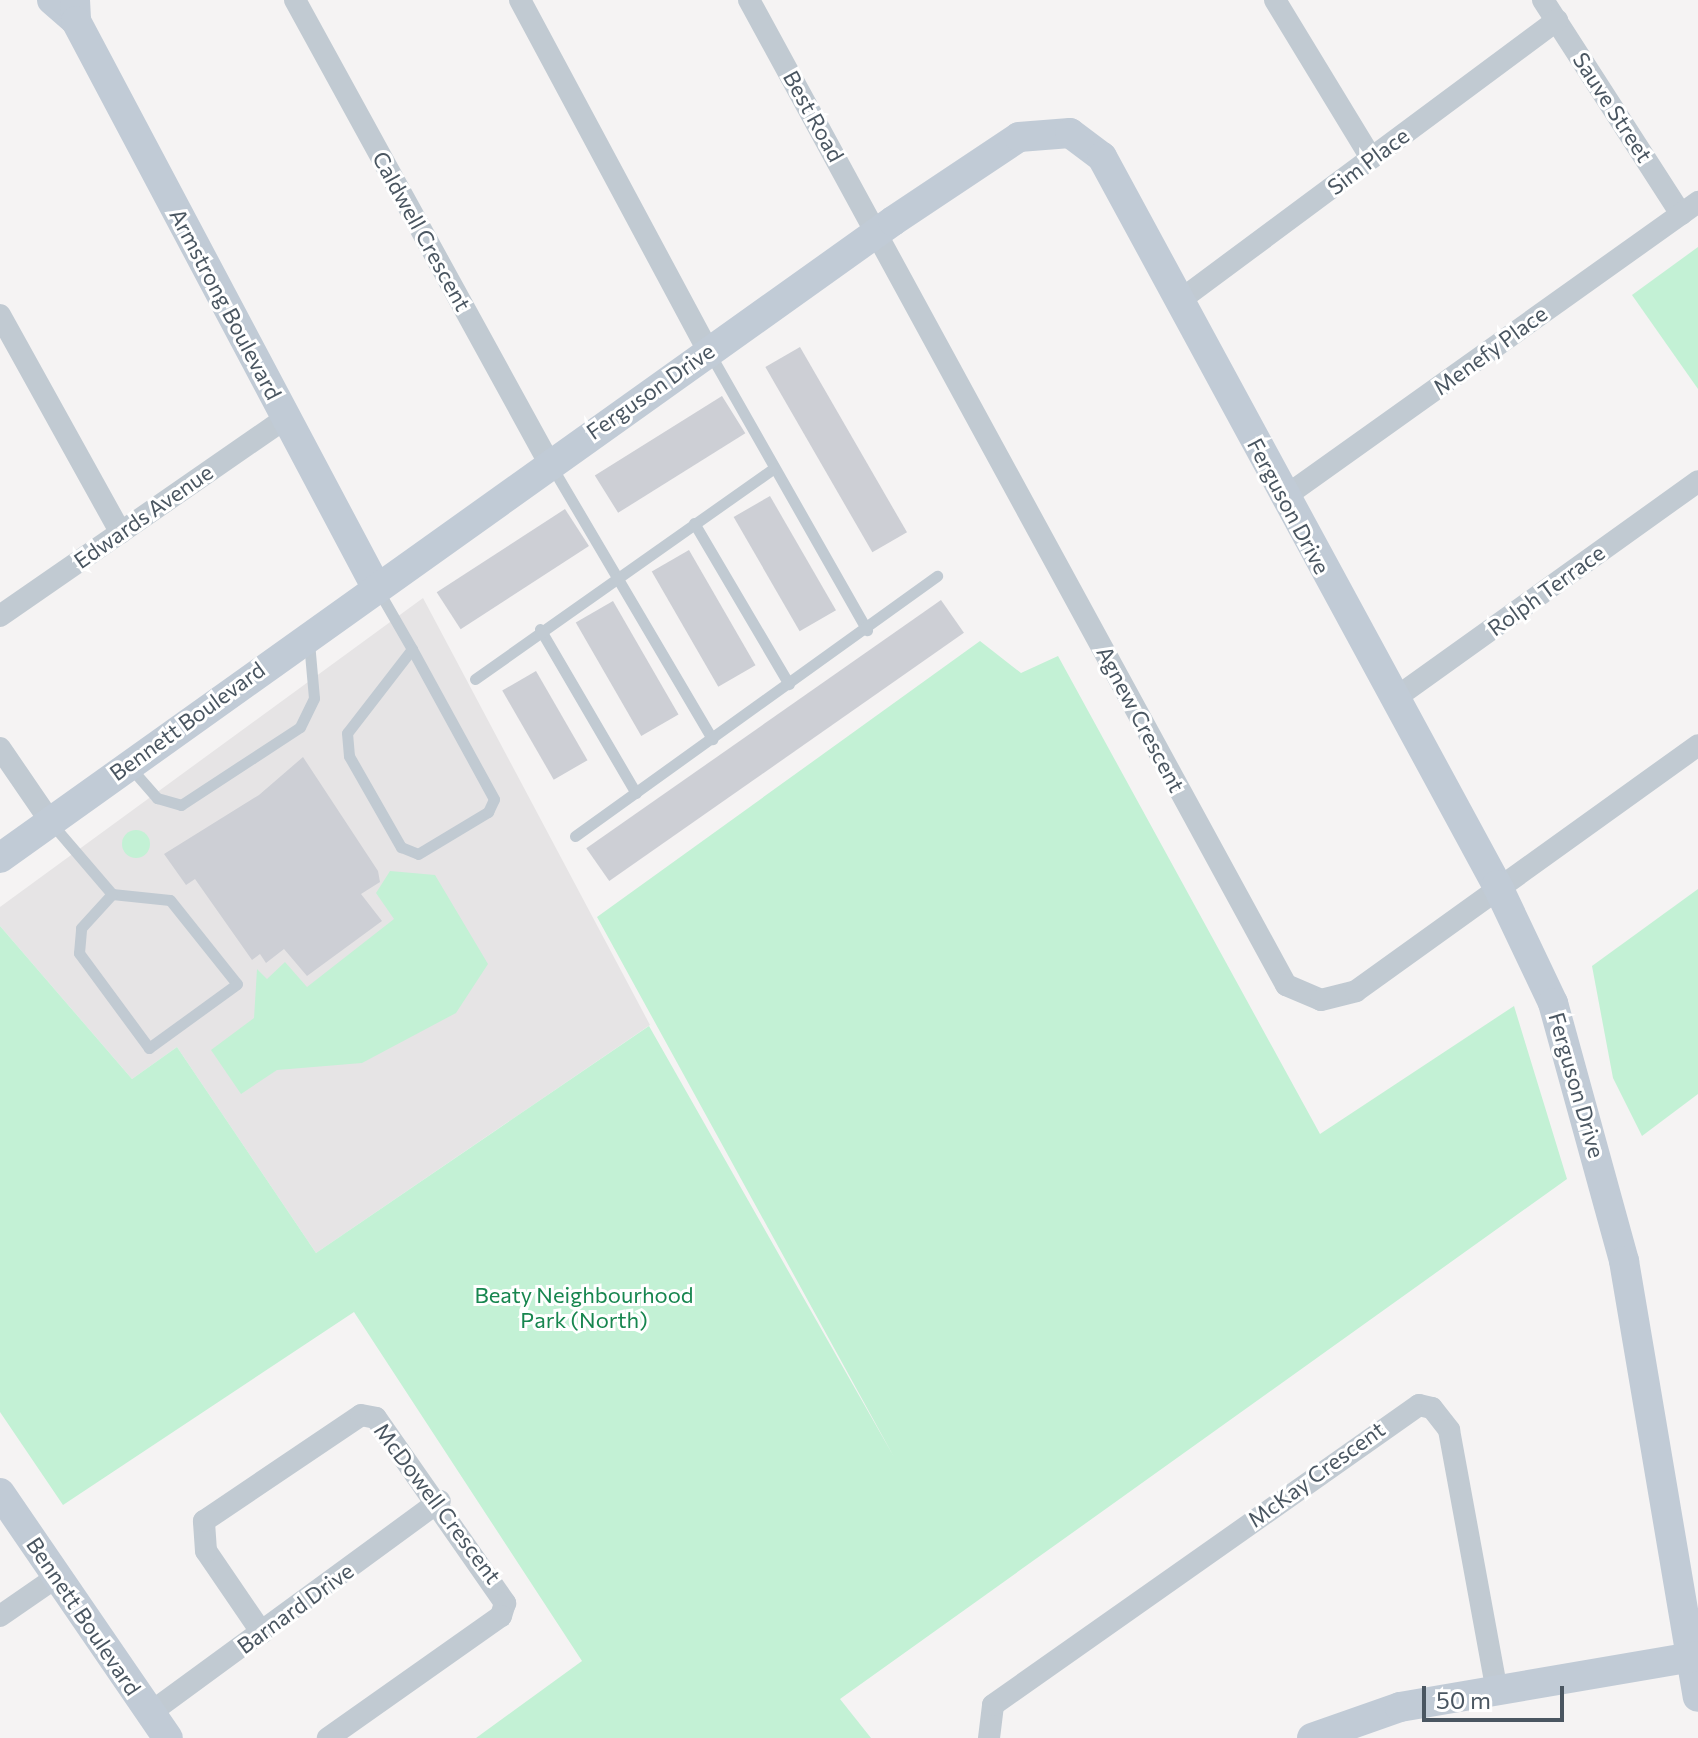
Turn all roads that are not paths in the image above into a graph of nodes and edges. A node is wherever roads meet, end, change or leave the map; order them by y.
1 (52, 0) edge
2 (295, 0) edge
3 (520, 0) edge
4 (749, 0) edge
5 (1275, 0) edge
6 (1543, 0) edge
7 (76, 10) edge
8 (1557, 20) junction
9 (1371, 158) junction
10 (1690, 208) edge
11 (878, 231) junction
12 (1179, 301) junction
13 (0, 315) edge
14 (708, 351) junction
15 (286, 418) junction
16 (548, 461) junction
17 (774, 468) junction
18 (1698, 481) edge
19 (1283, 498) junction
20 (694, 523) junction
21 (121, 533) junction
22 (937, 576) dead end
23 (616, 577) junction
24 (376, 587) junction
25 (0, 616) edge
26 (540, 629) junction
27 (867, 630) junction
28 (308, 634) junction
29 (412, 649) junction
30 (475, 679) dead end
31 (789, 684) junction
32 (1394, 699) junction
33 (712, 739) junction
34 (1698, 745) edge
35 (0, 748) edge
36 (128, 765) junction
37 (636, 793) junction
38 (50, 821) junction
39 (575, 836) dead end
40 (0, 858) edge
41 (1497, 885) junction
42 (112, 894) junction
43 (0, 1493) edge
44 (440, 1501) junction
45 (58, 1576) junction
46 (0, 1616) edge
47 (262, 1633) junction
48 (1694, 1657) edge
49 (1497, 1691) junction
50 (1698, 1697) edge
51 (150, 1713) junction
52 (168, 1738) edge
53 (328, 1738) edge
54 (989, 1738) edge
55 (1312, 1738) edge

1 - 7 street, Armstrong Boulevard
2 - 16 street, Caldwell Crescent
3 - 14 street
4 - 11 street, Best Road
5 - 9 street
6 - 8 street, Sauve Street
7 - 15 street, Armstrong Boulevard
8 - 9 street, Sim Place
8 - 10 street, Sauve Street
9 - 12 street, Sim Place
10 - 19 street, Menefy Place
11 - 12 street, Ferguson Drive
11 - 14 street, Ferguson Drive
11 - 41 street, Agnew Crescent
12 - 19 street, Ferguson Drive
13 - 21 street
14 - 16 street, Ferguson Drive
14 - 17 lane
15 - 21 street, Edwards Avenue
15 - 24 street, Armstrong Boulevard
16 - 23 lane
16 - 24 street, Ferguson Drive
17 - 20 lane
17 - 27 lane
18 - 32 street, Rolph Terrace
19 - 32 street, Ferguson Drive
20 - 23 lane
20 - 31 lane
21 - 25 street, Edwards Avenue
22 - 27 lane
23 - 26 lane
23 - 33 lane
24 - 28 street, Bennett Boulevard
24 - 29 lane
26 - 30 lane
26 - 37 lane
27 - 31 lane
28 - 36 street, Bennett Boulevard
28 - 36 lane
29 - 29 lane
31 - 33 lane
32 - 41 street, Ferguson Drive
33 - 37 lane
34 - 41 street
35 - 38 street
36 - 38 street, Bennett Boulevard
37 - 39 lane
38 - 40 street, Bennett Boulevard
38 - 42 lane
41 - 48 street, Ferguson Drive
42 - 42 lane
43 - 45 street, Bennett Boulevard
44 - 47 street, Barnard Drive
44 - 47 street, McDowell Crescent
44 - 53 street, McDowell Crescent
45 - 46 street
45 - 51 street, Bennett Boulevard
47 - 51 street, Barnard Drive
48 - 49 street
48 - 50 street, Ferguson Drive
49 - 54 street, McKay Crescent
49 - 55 street
51 - 52 street, Bennett Boulevard

